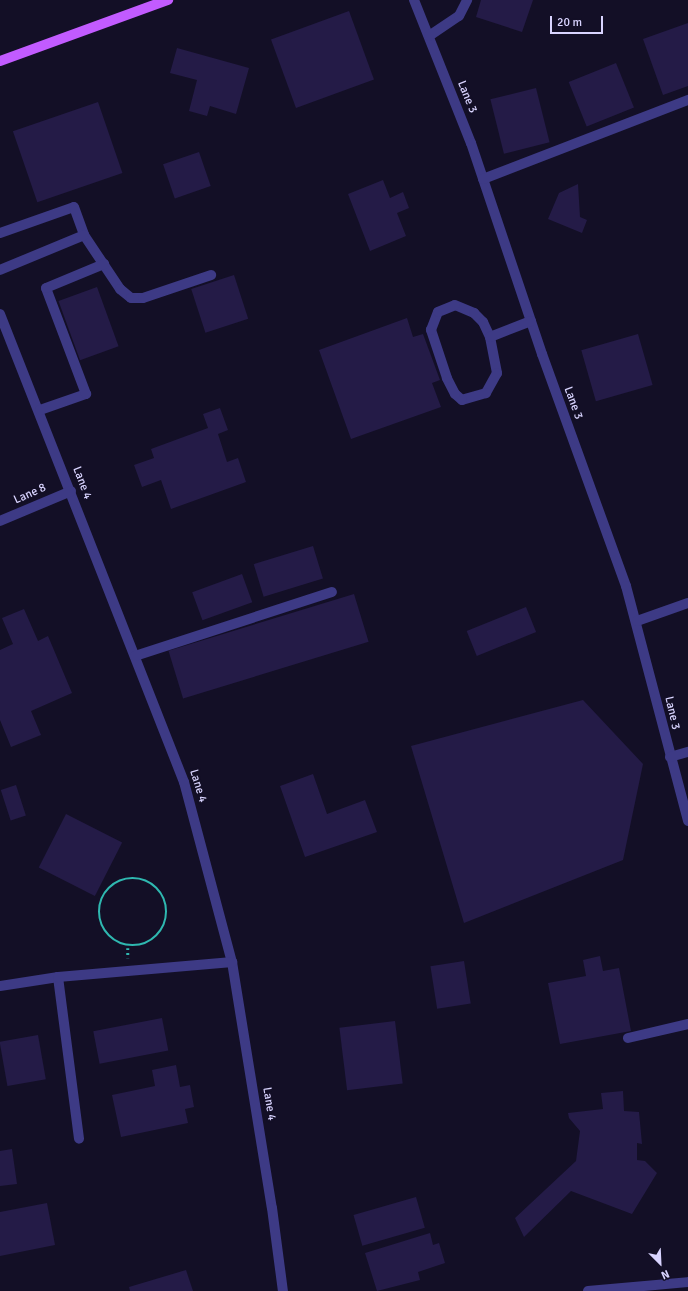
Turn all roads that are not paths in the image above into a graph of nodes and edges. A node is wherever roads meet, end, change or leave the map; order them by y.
1 (168, 0) edge
2 (414, 0) edge
3 (467, 0) edge
4 (428, 36) junction
5 (0, 61) edge
6 (687, 102) edge
7 (483, 179) junction
8 (0, 233) edge
9 (84, 235) junction
10 (104, 264) junction
11 (0, 270) edge
12 (211, 275) dead end
13 (0, 314) edge
14 (531, 321) junction
15 (490, 337) junction
16 (40, 410) junction
17 (71, 491) junction
18 (0, 521) edge
19 (332, 592) dead end
20 (688, 603) edge
21 (637, 621) junction
22 (135, 656) junction
23 (688, 752) edge
24 (670, 757) junction
25 (688, 821) edge
26 (232, 962) junction
27 (58, 977) junction
28 (0, 986) edge
29 (688, 1024) edge
30 (628, 1038) dead end
31 (79, 1139) dead end
32 (688, 1282) edge
33 (283, 1291) edge
34 (588, 1291) edge

1 - 5 main road
2 - 4 street, Lane 3
3 - 4 street
4 - 7 street, Lane 3
6 - 7 street
7 - 14 street, Lane 3
8 - 9 street
9 - 10 street
9 - 11 street
10 - 12 street
10 - 16 street
13 - 16 street, Lane 4
14 - 15 street
14 - 21 street, Lane 3
15 - 15 street
16 - 17 street, Lane 4
17 - 18 street, Lane 8
17 - 22 street, Lane 4
19 - 22 street
20 - 21 street
21 - 24 street, Lane 3
22 - 26 street, Lane 4
23 - 24 street
24 - 25 street, Lane 3
26 - 27 street
26 - 33 street, Lane 4
27 - 28 street
27 - 31 street
29 - 30 street
32 - 34 street

